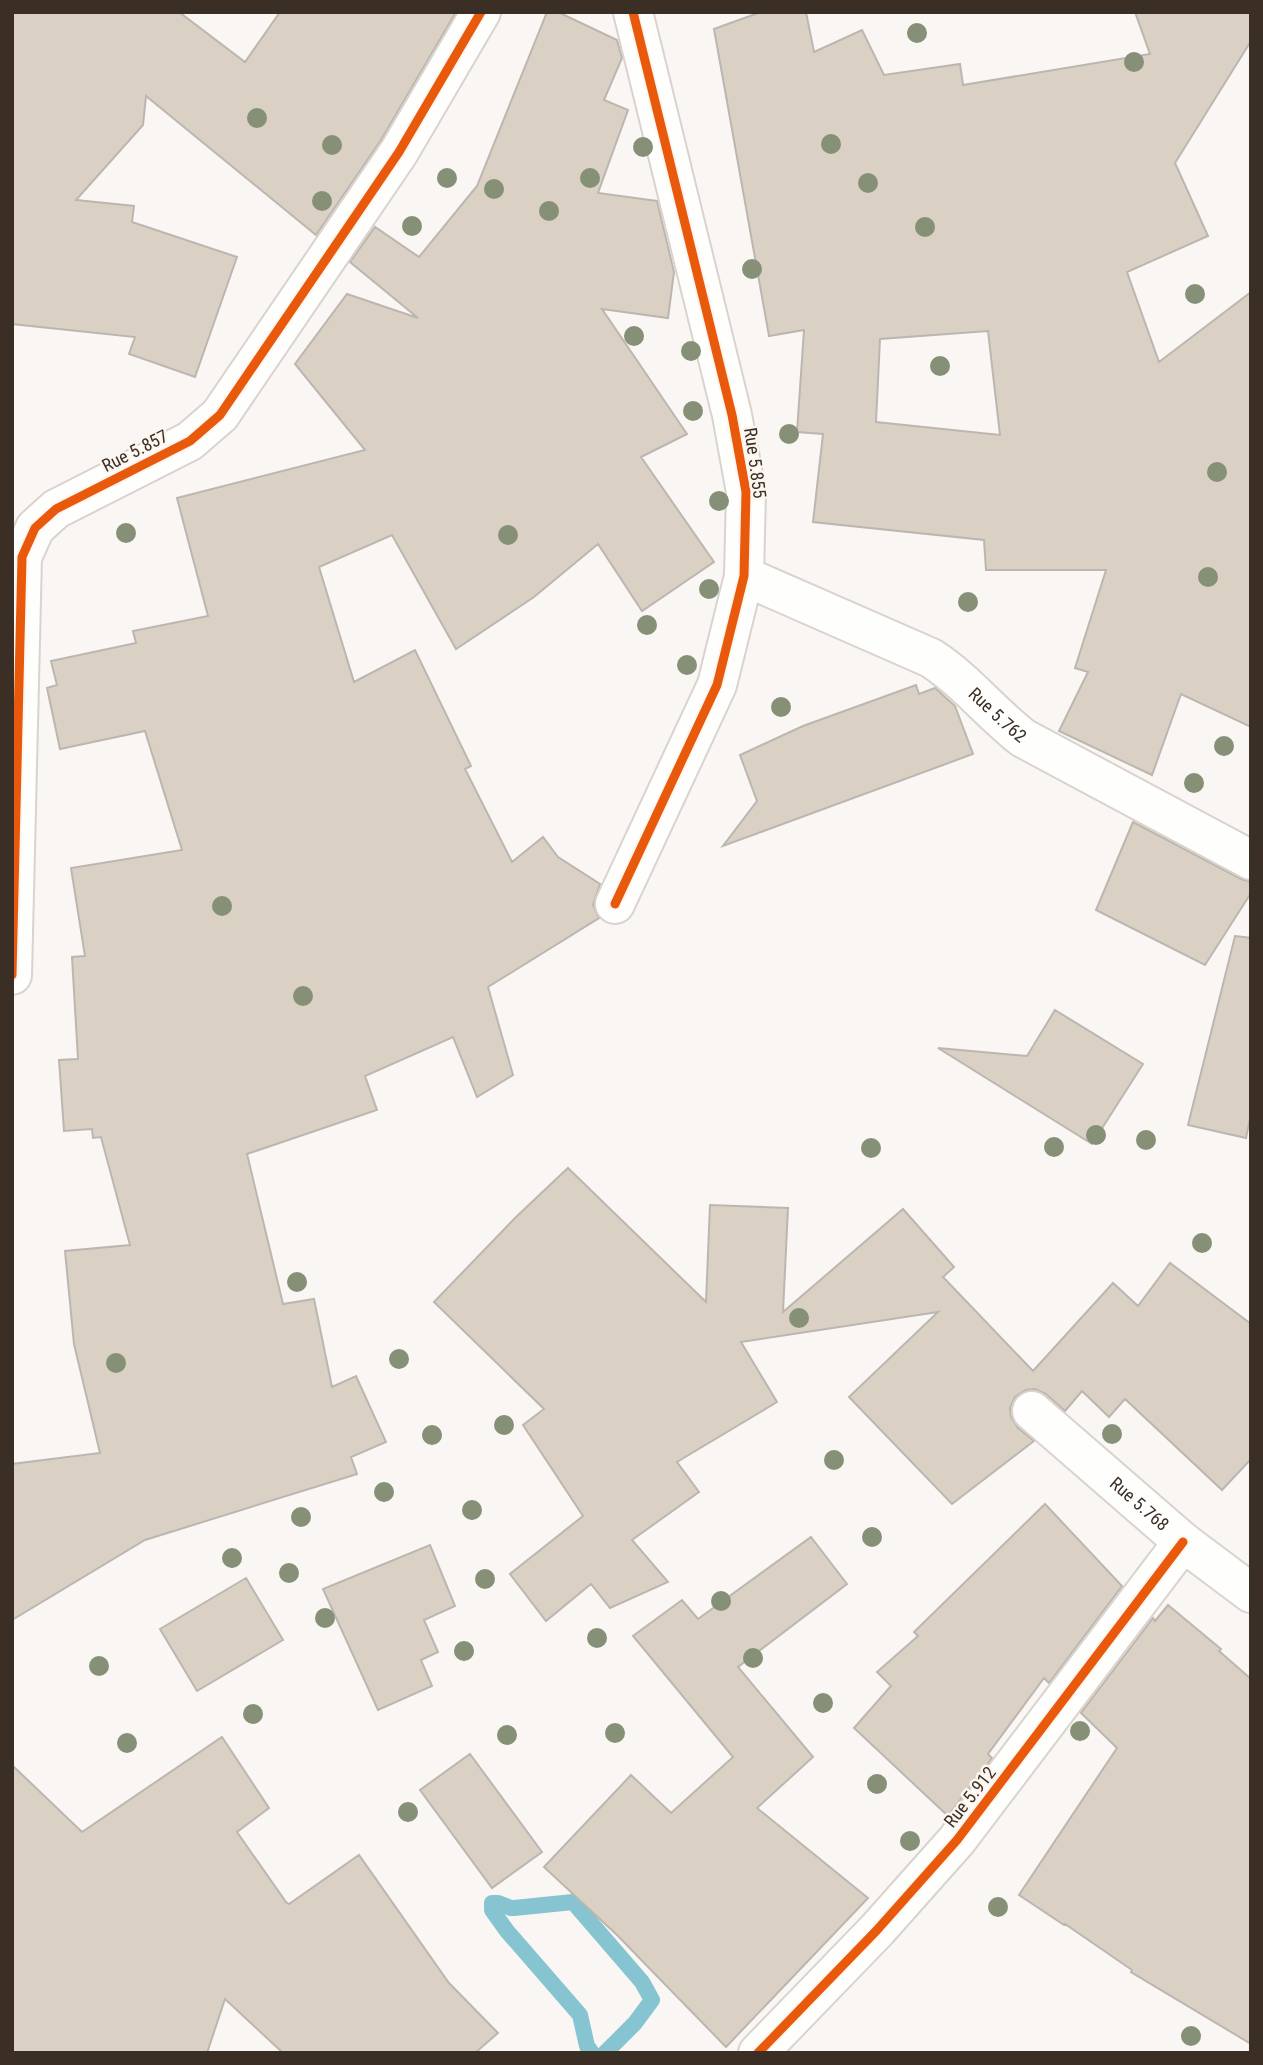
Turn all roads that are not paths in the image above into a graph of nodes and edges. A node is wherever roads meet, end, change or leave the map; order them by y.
1 (481, 12) edge
2 (633, 12) edge
3 (744, 576) junction
4 (1251, 860) edge
5 (615, 904) dead end
6 (12, 975) edge
7 (1032, 1411) dead end
8 (1183, 1542) junction
9 (1251, 1593) edge
10 (758, 2053) edge

1 - 6 street, Rue 5.857
2 - 3 street, Rue 5.855
3 - 4 street, Rue 5.762
3 - 5 street, Rue 5.855
7 - 8 street, Rue 5.768
8 - 9 street, Rue 5.768
8 - 10 street, Rue 5.912

